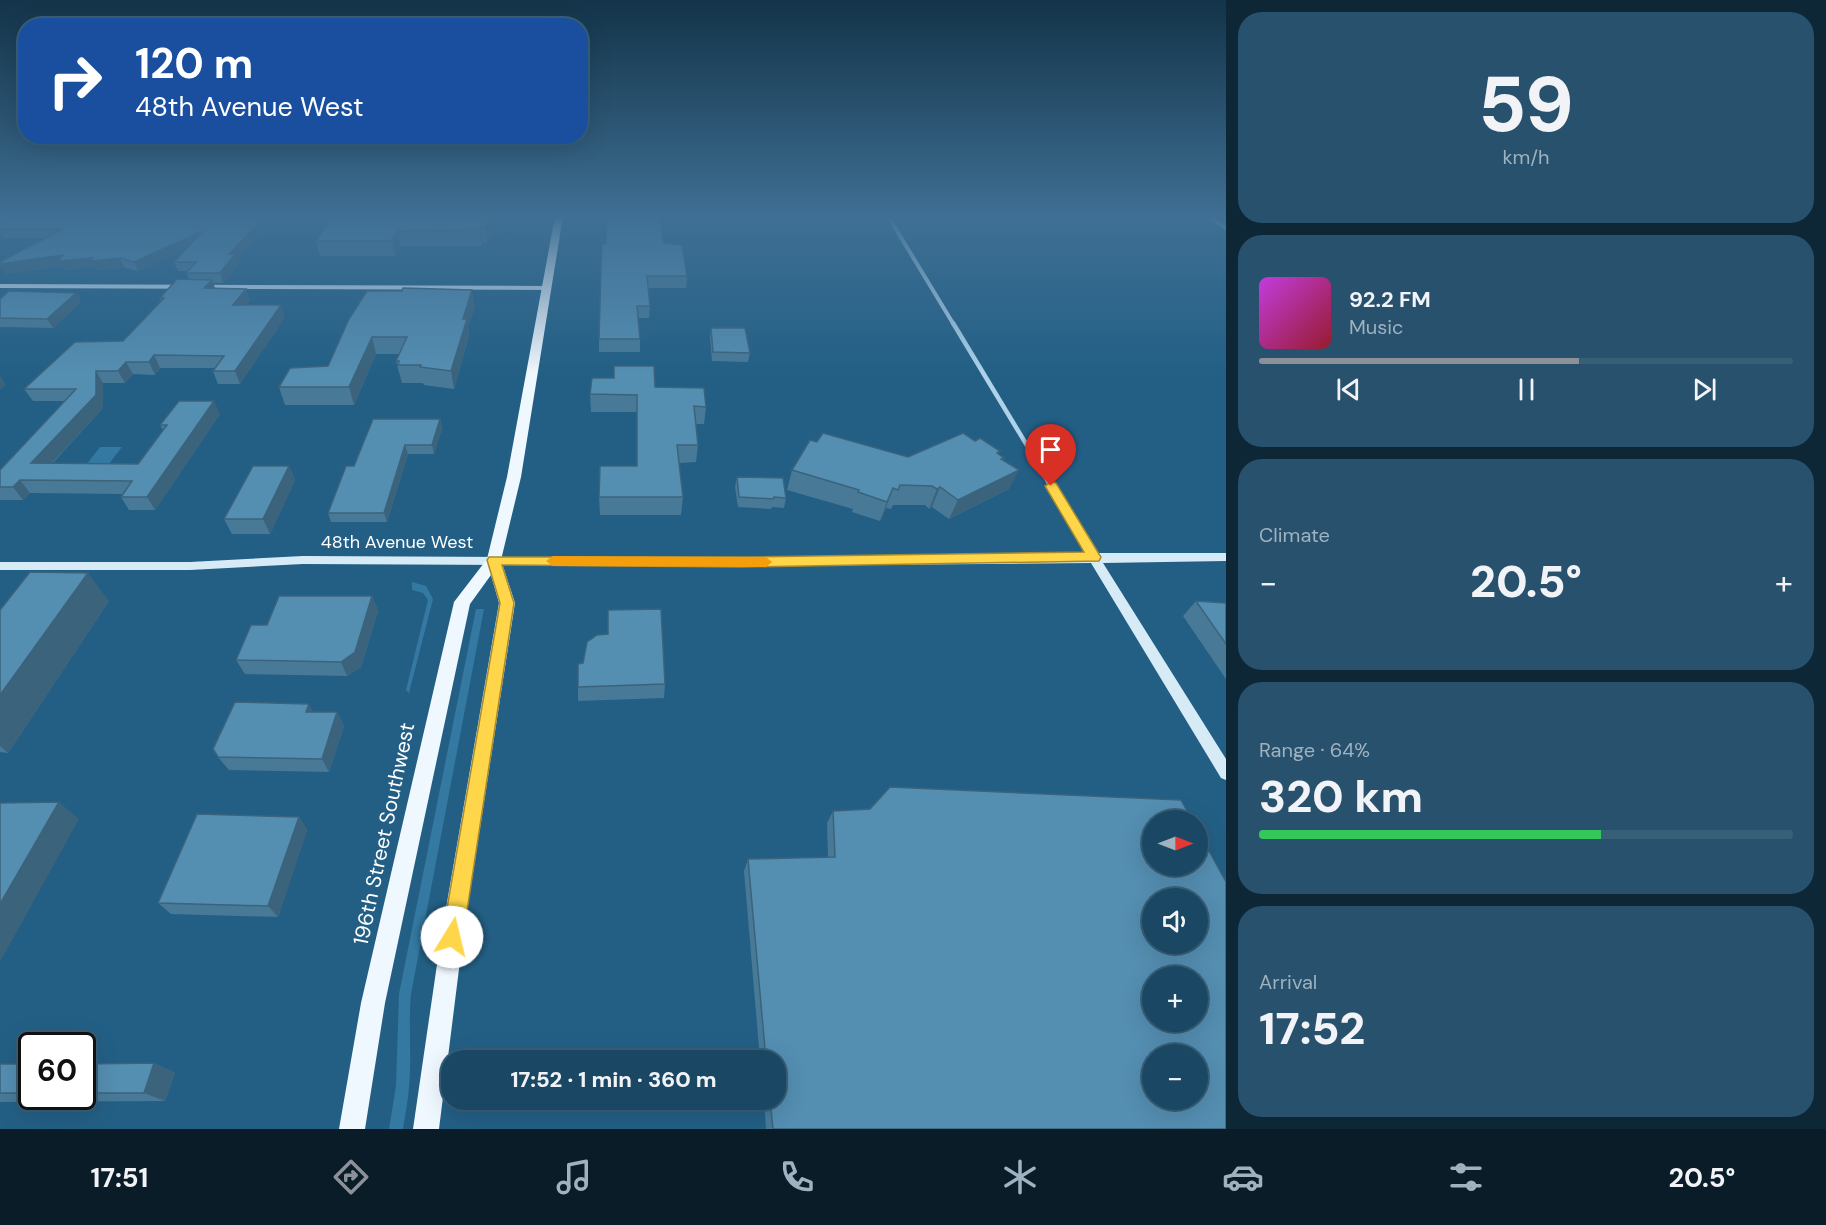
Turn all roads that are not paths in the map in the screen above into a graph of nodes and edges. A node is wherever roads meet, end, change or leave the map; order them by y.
1 (549, 269) edge
2 (920, 269) edge
3 (0, 286) edge
4 (546, 288) junction
5 (1094, 557) junction
6 (1226, 557) edge
7 (494, 560) junction
8 (0, 566) edge
9 (1226, 773) edge
10 (352, 1129) edge
11 (426, 1129) edge

1 - 4 main road, 196th Street Southwest
2 - 5 street
3 - 4 street
4 - 7 main road, 196th Street Southwest
5 - 6 street, 48th Avenue West
5 - 7 street, 48th Avenue West
5 - 9 street
7 - 8 street, 48th Avenue West
7 - 10 main road, 196th Street Southwest
7 - 11 main road

